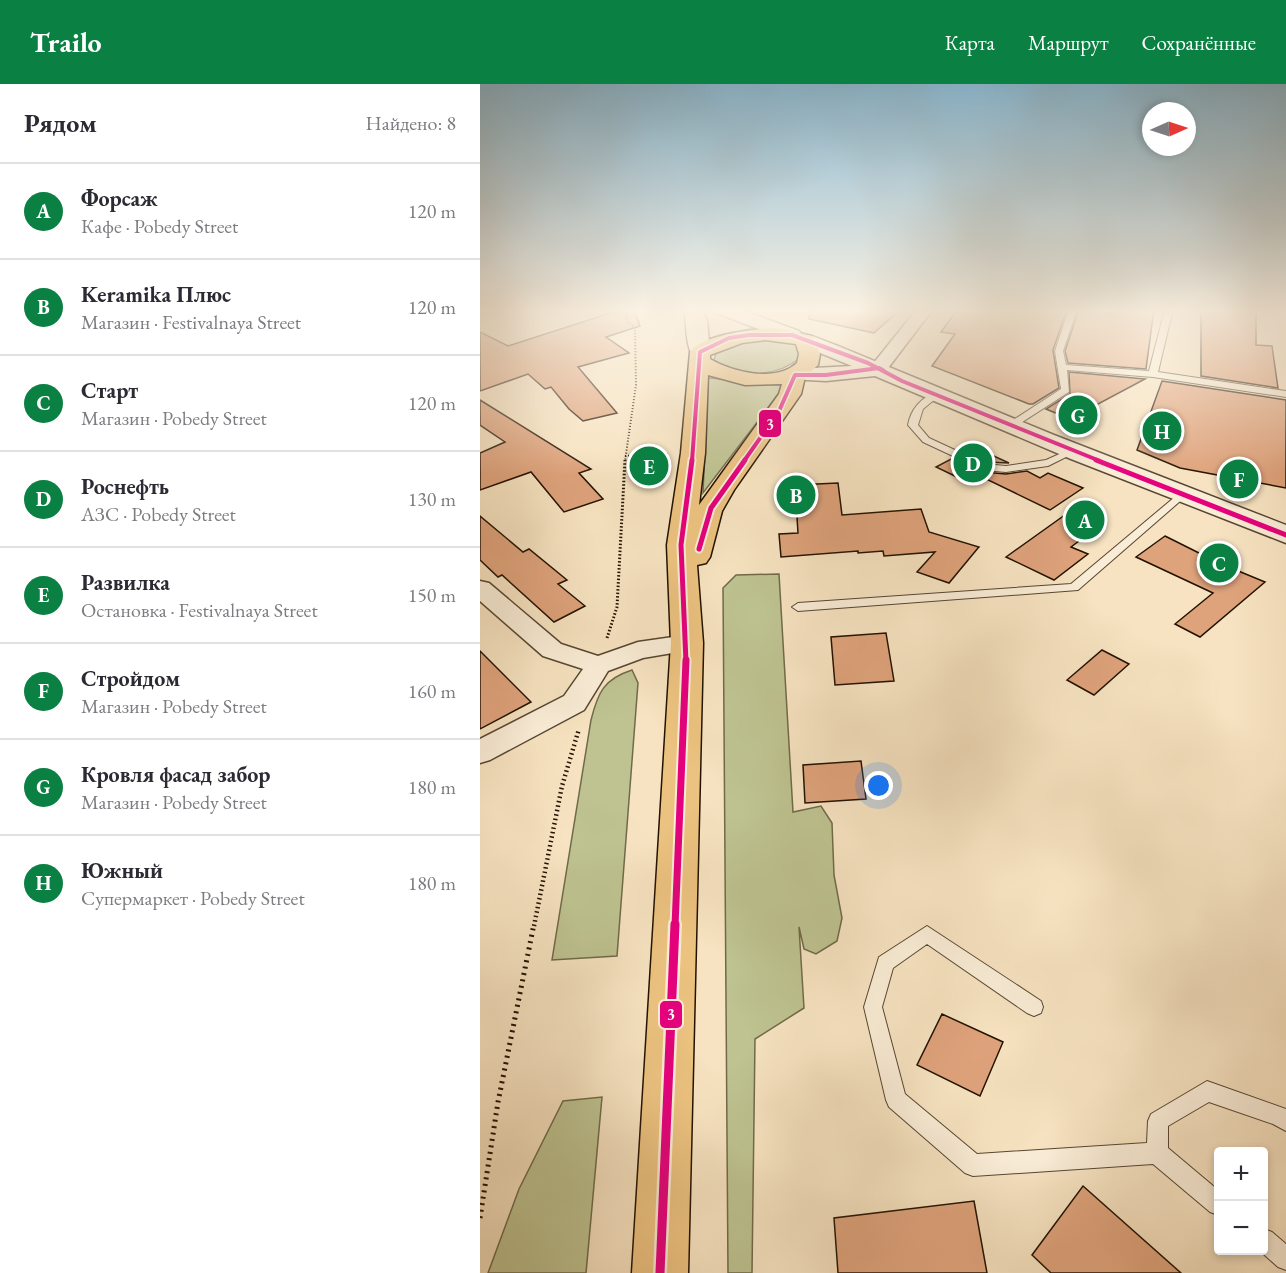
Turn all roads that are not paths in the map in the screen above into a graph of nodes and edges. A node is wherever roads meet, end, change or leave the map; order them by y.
1 (699, 364) edge
2 (707, 364) edge
3 (808, 364) edge
4 (870, 364) edge
5 (882, 364) edge
6 (1156, 364) edge
7 (1062, 367) joint
8 (879, 368) junction
9 (1154, 374) junction
10 (793, 384) junction
11 (1286, 394) edge
12 (936, 395) junction
13 (1010, 426) junction
14 (1073, 451) junction
15 (1182, 494) junction
16 (1286, 536) edge
17 (480, 588) edge
18 (798, 607) dead end
19 (687, 632) junction
20 (599, 665) junction
21 (480, 752) edge
22 (1034, 1007) dead end
23 (1286, 1121) edge
24 (1157, 1153) junction
25 (1214, 1201) edge
26 (1268, 1244) edge
27 (1286, 1259) edge
28 (660, 1273) edge

1 - 19 main road
2 - 10 main road
3 - 10 main road
4 - 8 street
5 - 8 street
6 - 9 lane
7 - 9 lane
7 - 13 lane
8 - 10 street
8 - 12 street
9 - 11 lane
10 - 19 main road
12 - 13 street
12 - 14 lane
13 - 14 street
14 - 15 street
15 - 16 street
15 - 18 lane
17 - 20 street
19 - 20 street
19 - 28 main road
20 - 21 street
22 - 24 lane
23 - 24 lane
24 - 25 lane
26 - 27 lane

